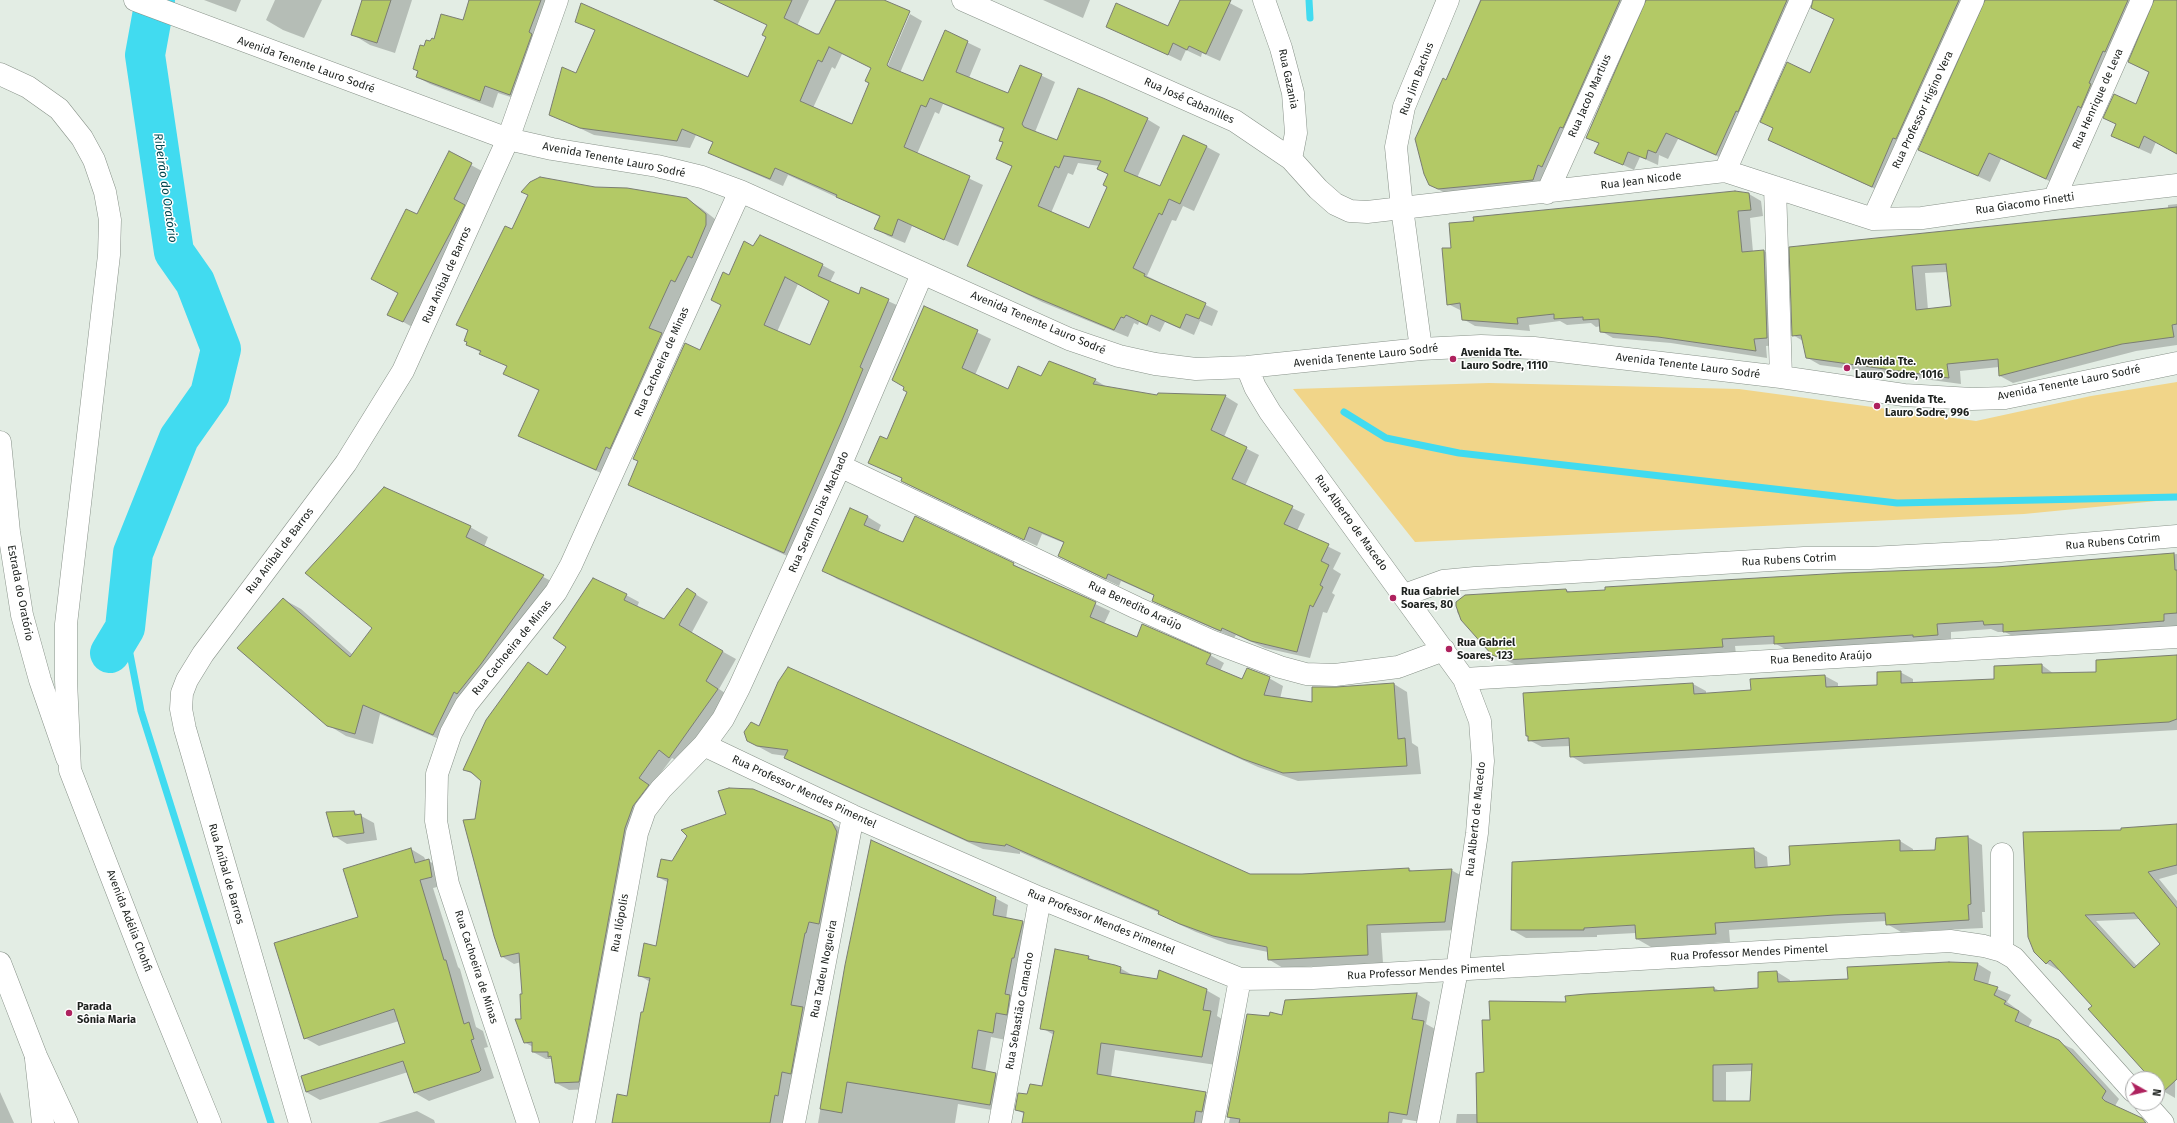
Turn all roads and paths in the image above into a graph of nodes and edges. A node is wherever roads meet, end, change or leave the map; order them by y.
1 (135, 0) edge
2 (557, 0) edge
3 (963, 0) edge
4 (1264, 0) edge
5 (1448, 0) edge
6 (1634, 0) edge
7 (1801, 0) edge
8 (1973, 0) edge
9 (2142, 0) edge
10 (0, 74) edge
11 (508, 139) junction
12 (1291, 159) junction
13 (1725, 171) junction
14 (2177, 185) edge
15 (1775, 187) junction
16 (740, 191) junction
17 (1547, 193) junction
18 (2054, 199) junction
19 (1402, 208) junction
20 (1873, 219) junction
21 (922, 274) junction
22 (1422, 349) junction
23 (2177, 363) edge
24 (1247, 367) junction
25 (1781, 377) junction
26 (0, 442) edge
27 (840, 466) junction
28 (2177, 536) edge
29 (1404, 594) junction
30 (2177, 637) edge
31 (1444, 650) junction
32 (1464, 679) junction
33 (52, 717) joint
34 (704, 746) junction
35 (70, 770) junction
36 (853, 816) junction
37 (2002, 854) dead end
38 (1040, 898) junction
39 (2002, 951) junction
40 (0, 962) edge
41 (1457, 970) junction
42 (1240, 979) junction
43 (7, 1000) edge
44 (36, 1056) junction
45 (2125, 1082) edge
46 (2152, 1111) edge
47 (42, 1123) edge
48 (67, 1123) edge
49 (210, 1123) edge
50 (300, 1123) edge
51 (528, 1123) edge
52 (584, 1123) edge
53 (794, 1123) edge
54 (1000, 1123) edge
55 (1213, 1123) edge
56 (1428, 1123) edge
57 (2163, 1123) edge

1 - 11 main road, Avenida Tenente Lauro Sodré
2 - 11 main road, Rua Aníbal de Barros
3 - 12 main road, Rua José Cabanilles
4 - 12 main road, Rua Gazania
5 - 19 main road, Rua Jim Bachus
6 - 17 main road, Rua Jacob Martius
7 - 13 main road
8 - 20 main road, Rua Professor Higino Vera
9 - 18 main road, Rua Henrique de Leva
10 - 35 main road
11 - 16 main road, Avenida Tenente Lauro Sodré
11 - 50 main road, Rua Aníbal de Barros
12 - 19 main road, Rua José Cabanilles
13 - 15 main road, Rua Jean Nicode
13 - 17 main road, Rua Jean Nicode
14 - 18 main road, Rua Giacomo Finetti
15 - 20 main road, Rua Jean Nicode
15 - 25 main road
16 - 21 main road, Avenida Tenente Lauro Sodré
16 - 51 main road, Rua Cachoeira de Minas
17 - 19 main road, Rua Jean Nicode
18 - 20 main road, Rua Giacomo Finetti
19 - 22 main road
21 - 24 main road, Avenida Tenente Lauro Sodré
21 - 27 main road, Rua Serafim Dias Machado
22 - 24 main road, Avenida Tenente Lauro Sodré
22 - 25 main road, Avenida Tenente Lauro Sodré
23 - 25 main road, Avenida Tenente Lauro Sodré
24 - 29 main road, Rua Alberto de Macedo
26 - 33 main road, Estrada do Oratório
27 - 31 main road, Rua Benedito Araújo
27 - 34 main road, Rua Serafim Dias Machado
28 - 29 main road, Rua Rubens Cotrim
29 - 31 main road, Rua Alberto de Macedo
30 - 32 main road, Rua Benedito Araújo
31 - 32 main road, Rua Alberto de Macedo
32 - 41 main road, Rua Alberto de Macedo
33 - 35 main road, Avenida Adélia Chohfi
34 - 36 main road, Rua Professor Mendes Pimentel
34 - 52 main road, Rua Ilópolis
35 - 49 main road, Avenida Adélia Chohfi
36 - 38 main road, Rua Professor Mendes Pimentel
36 - 53 main road, Rua Tadeu Nogueira
37 - 39 main road
38 - 42 main road, Rua Professor Mendes Pimentel
38 - 54 main road, Rua Sebastião Camacho
39 - 41 main road, Rua Professor Mendes Pimentel
39 - 45 main road, Rua Professor Mendes Pimentel
40 - 43 main road
41 - 42 main road, Rua Professor Mendes Pimentel
41 - 56 main road, Rua Alberto de Macedo
42 - 55 main road
43 - 44 main road
44 - 47 main road
44 - 48 main road
46 - 57 main road

